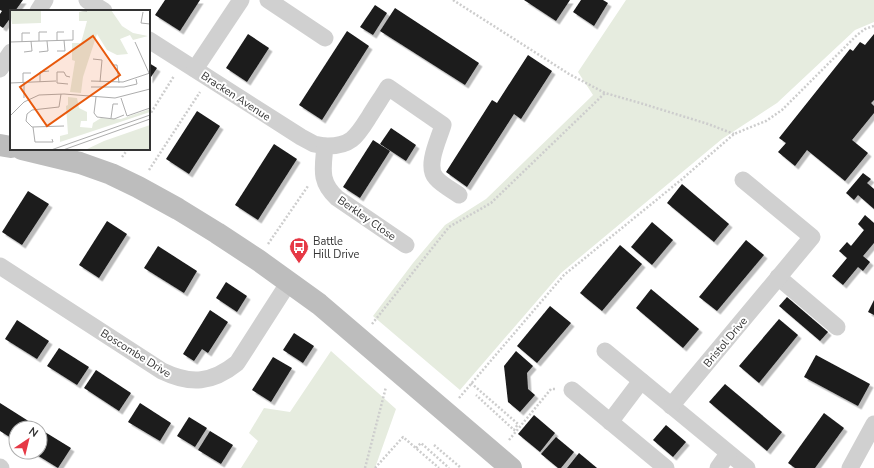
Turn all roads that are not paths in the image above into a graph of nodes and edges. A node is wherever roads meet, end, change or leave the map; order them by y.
1 (45, 0) edge
2 (87, 0) edge
3 (241, 0) edge
4 (268, 0) edge
5 (39, 10) edge
6 (102, 10) edge
7 (325, 38) dead end
8 (150, 41) edge
9 (10, 54) edge
10 (0, 69) edge
11 (196, 70) junction
12 (0, 145) edge
13 (326, 146) junction
14 (10, 147) edge
15 (26, 150) edge
16 (743, 180) dead end
17 (459, 195) dead end
18 (406, 245) dead end
19 (0, 266) edge
20 (778, 277) junction
21 (289, 282) junction
22 (837, 327) dead end
23 (605, 351) dead end
24 (642, 381) junction
25 (572, 390) dead end
26 (671, 406) junction
27 (610, 422) junction
28 (874, 424) edge
29 (728, 454) junction
30 (511, 468) edge
31 (666, 468) edge
32 (718, 468) edge
33 (747, 468) edge
34 (850, 468) edge

1 - 5 street
2 - 6 street
3 - 11 street
4 - 7 street
8 - 11 street, Bracken Avenue
9 - 10 street
11 - 13 street, Bracken Avenue
12 - 14 street
13 - 17 street
13 - 18 street, Berkley Close
15 - 21 street
16 - 20 street, Bristol Drive
19 - 21 street, Boscombe Drive
20 - 22 street
20 - 26 street, Bristol Drive
21 - 30 street
23 - 24 street
24 - 26 street
24 - 27 street
25 - 27 street
26 - 29 street
27 - 31 street
28 - 34 street
29 - 32 street
29 - 33 street

